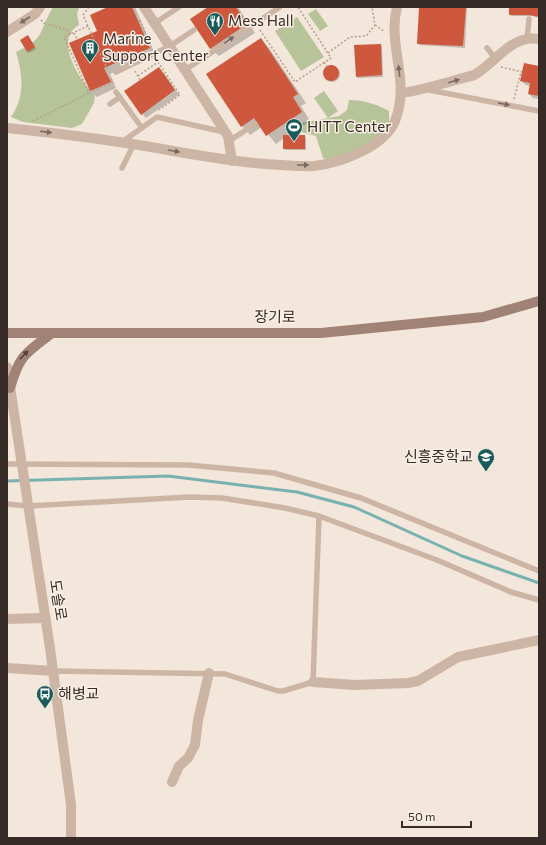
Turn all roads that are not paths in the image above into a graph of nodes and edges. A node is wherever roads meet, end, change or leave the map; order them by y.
1 (40, 7) edge
2 (180, 7) edge
3 (280, 7) edge
4 (397, 7) edge
5 (141, 10) edge
6 (529, 19) dead end
7 (155, 23) junction
8 (194, 30) dead end
9 (7, 32) edge
10 (527, 38) junction
11 (539, 39) edge
12 (171, 48) junction
13 (487, 48) dead end
14 (495, 58) junction
15 (185, 70) junction
16 (116, 72) dead end
17 (425, 89) junction
18 (402, 93) junction
19 (110, 104) dead end
20 (539, 111) edge
21 (255, 124) dead end
22 (7, 128) edge
23 (142, 128) junction
24 (227, 137) junction
25 (122, 142) junction
26 (134, 144) junction
27 (232, 161) junction
28 (122, 168) dead end
29 (539, 301) edge
30 (7, 333) edge
31 (52, 333) junction
32 (7, 367) edge
33 (9, 385) edge
34 (7, 464) edge
35 (23, 467) junction
36 (28, 502) junction
37 (7, 504) edge
38 (319, 516) junction
39 (539, 571) edge
40 (539, 600) edge
41 (45, 618) junction
42 (7, 619) edge
43 (539, 640) edge
44 (7, 668) edge
45 (53, 670) junction
46 (209, 673) junction
47 (313, 682) junction
48 (172, 782) dead end
49 (72, 838) edge

1 -> 9 street
2 - 7 lane
15 -> 3 lane
18 -> 4 street
5 - 7 street
6 - 10 lane
7 - 12 street
8 - 12 lane
10 - 11 street
10 - 14 street
12 - 15 street
12 - 16 lane
13 - 14 lane
17 -> 14 street
15 - 24 street
17 - 18 street
17 -> 20 lane
27 -> 18 street
19 - 23 lane
21 - 24 lane
22 -> 25 street
23 - 24 lane
23 - 25 lane
24 - 27 street
25 - 26 street
26 -> 27 street
26 - 28 lane
29 - 31 main road, 장기로
30 - 31 main road, 장기로
33 -> 31 main road
32 - 33 street, 도솔로
33 - 35 street, 도솔로
34 - 35 lane
35 - 36 street, 도솔로
35 - 39 lane
36 - 37 lane
36 - 38 lane
36 - 41 street, 도솔로
38 - 40 lane
38 - 47 lane
41 - 42 street
41 - 45 street, 도솔로
43 - 47 street
44 - 45 street
45 - 46 lane
45 - 49 street, 도솔로
46 - 47 lane
46 - 48 street

